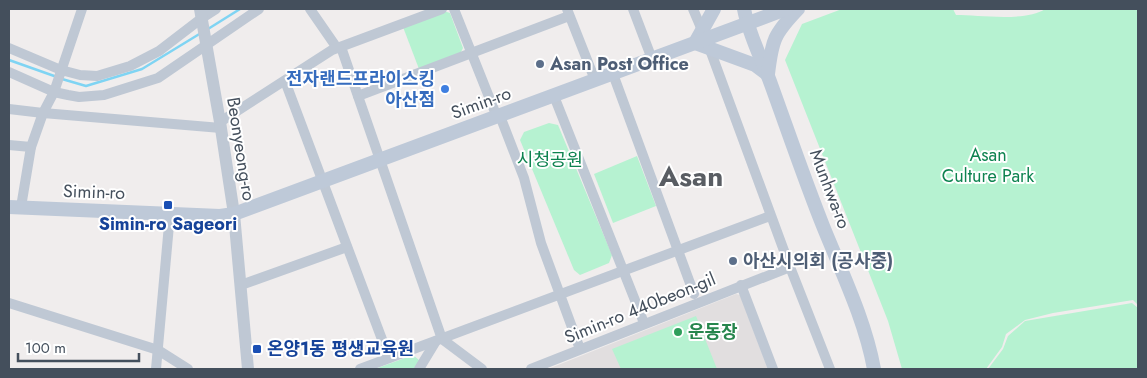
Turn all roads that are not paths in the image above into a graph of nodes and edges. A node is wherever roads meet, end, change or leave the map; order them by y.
1 (82, 9) edge
2 (216, 9) edge
3 (259, 9) edge
4 (310, 9) edge
5 (442, 9) edge
6 (454, 9) edge
7 (632, 9) edge
8 (693, 9) edge
9 (714, 9) edge
10 (736, 9) edge
11 (744, 9) edge
12 (786, 9) edge
13 (798, 9) edge
14 (568, 12) edge
15 (201, 13) edge
16 (747, 24) junction
17 (702, 30) junction
18 (206, 45) junction
19 (702, 45) junction
20 (9, 48) edge
21 (339, 48) junction
22 (471, 54) junction
23 (652, 59) junction
24 (61, 70) junction
25 (9, 72) edge
26 (613, 74) junction
27 (768, 75) junction
28 (595, 80) junction
29 (285, 81) junction
30 (54, 92) junction
31 (358, 96) junction
32 (554, 96) junction
33 (9, 109) edge
34 (42, 113) junction
35 (499, 116) junction
36 (220, 125) junction
37 (9, 145) edge
38 (32, 147) junction
39 (380, 160) junction
40 (322, 182) junction
41 (15, 207) edge
42 (170, 214) junction
43 (234, 214) junction
44 (770, 216) junction
45 (347, 247) junction
46 (678, 250) junction
47 (790, 267) junction
48 (624, 271) junction
49 (741, 285) junction
50 (240, 286) junction
51 (560, 294) junction
52 (694, 294) dead end
53 (9, 303) edge
54 (644, 323) junction
55 (439, 340) junction
56 (580, 349) junction
57 (158, 350) junction
58 (389, 358) junction
59 (156, 369) edge
60 (188, 369) edge
61 (248, 369) edge
62 (360, 369) edge
63 (419, 369) edge
64 (482, 369) edge
65 (532, 369) edge
66 (773, 369) edge
67 (830, 369) edge
68 (874, 369) edge

1 - 24 street
2 - 15 street
3 - 18 street
4 - 21 street
5 - 21 street
6 - 22 street
7 - 23 street
8 - 17 street
9 - 17 main road
10 - 16 main road, Munhwa-ro
11 - 16 main road, Munhwa-ro
12 - 16 main road, Simin-ro
13 - 27 main road
14 - 22 street
14 - 28 street
15 - 18 street, Beonyeong-ro
15 - 24 street
16 - 19 main road, Simin-ro
16 - 27 main road, Munhwa-ro
17 - 19 main road
18 - 30 street
18 - 36 street, Beonyeong-ro
19 - 23 main road, Simin-ro
19 - 27 main road
19 - 44 street
20 - 24 street
21 - 29 street
21 - 31 street
22 - 31 street
22 - 35 street
23 - 26 main road, Simin-ro
24 - 30 street
25 - 30 street
26 - 28 main road, Simin-ro
26 - 46 street
27 - 68 main road, Munhwa-ro
28 - 32 main road, Simin-ro
29 - 36 street
29 - 40 street
30 - 34 street
31 - 39 street
32 - 35 main road, Simin-ro
32 - 48 street
33 - 34 street
34 - 36 street
34 - 38 street
35 - 39 main road, Simin-ro
35 - 51 street
36 - 43 street, Beonyeong-ro
37 - 38 street
38 - 41 street
39 - 40 main road, Simin-ro
39 - 55 street
40 - 43 main road, Simin-ro
40 - 45 street
41 - 42 main road, Simin-ro
42 - 43 main road, Simin-ro
42 - 57 street
43 - 50 street, Beonyeong-ro
44 - 46 street
44 - 47 street
45 - 50 street
45 - 58 street
46 - 48 street
46 - 52 street
47 - 49 street, Simin-ro 440beon-gil
47 - 67 street
48 - 51 street
48 - 54 street
49 - 54 street, Simin-ro 440beon-gil
49 - 66 street
50 - 61 street, Beonyeong-ro
51 - 55 street
51 - 56 street
53 - 57 street
54 - 56 street, Simin-ro 440beon-gil
55 - 58 street
55 - 63 street
55 - 64 street
56 - 65 street, Simin-ro 440beon-gil
57 - 59 street
57 - 60 street
58 - 62 street

